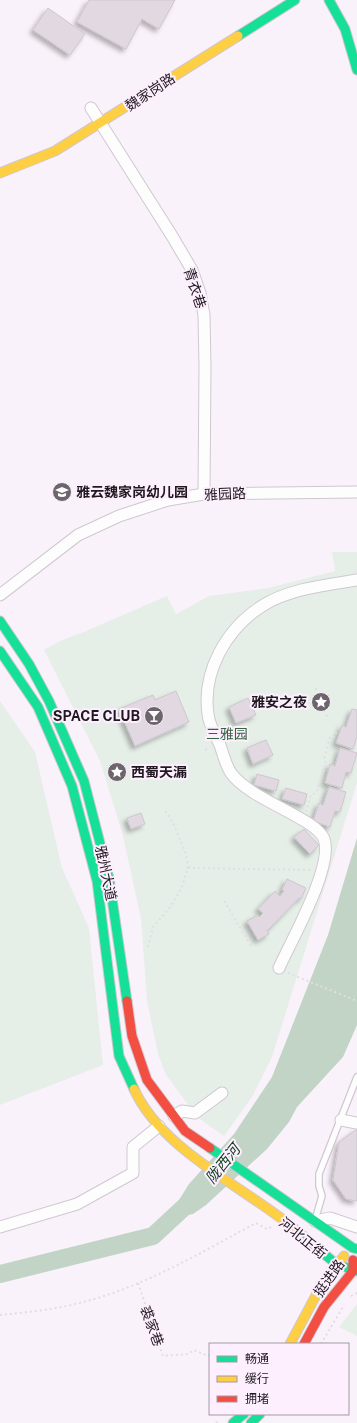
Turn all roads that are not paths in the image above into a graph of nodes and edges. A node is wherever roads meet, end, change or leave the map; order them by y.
1 (295, 0) edge
2 (329, 0) edge
3 (357, 70) edge
4 (91, 108) dead end
5 (100, 124) junction
6 (0, 173) edge
7 (357, 492) edge
8 (204, 494) junction
9 (357, 580) edge
10 (0, 595) edge
11 (0, 621) edge
12 (0, 651) edge
13 (279, 968) dead end
14 (357, 1077) edge
15 (222, 1093) dead end
16 (174, 1116) junction
17 (341, 1120) junction
18 (357, 1123) edge
19 (159, 1126) junction
20 (185, 1131) joint
21 (177, 1145) joint
22 (315, 1221) junction
23 (0, 1226) edge
24 (357, 1227) edge
25 (355, 1249) edge
26 (336, 1264) junction
27 (355, 1271) edge
28 (291, 1343) edge
29 (305, 1343) edge
30 (243, 1415) edge
31 (259, 1415) edge
32 (233, 1423) edge
33 (251, 1423) edge

1 - 5 main road, 魏家岗路
2 - 3 main road
4 - 5 street, 青衣巷
5 - 6 main road, 魏家岗路
5 - 8 street, 青衣巷
7 - 8 street, 雅园路
8 - 10 street, 雅园路
9 - 13 street
11 - 16 main road, 雅州大道
12 - 19 main road, 雅州大道
14 - 17 lane
15 - 16 street
16 - 20 main road, 雅州大道
17 - 18 street
17 - 22 lane
19 - 21 main road, 雅州大道
19 - 23 street
20 - 22 main road, 河北正街
21 - 26 main road, 河北正街
22 - 24 street
22 - 25 main road, 河北正街
25 - 26 main road, 挺进路
25 - 27 main road, 挺进路
26 - 27 main road, 河北正街
26 - 28 main road, 挺进路
27 - 29 main road, 挺进路
30 - 32 main road
31 - 33 main road

